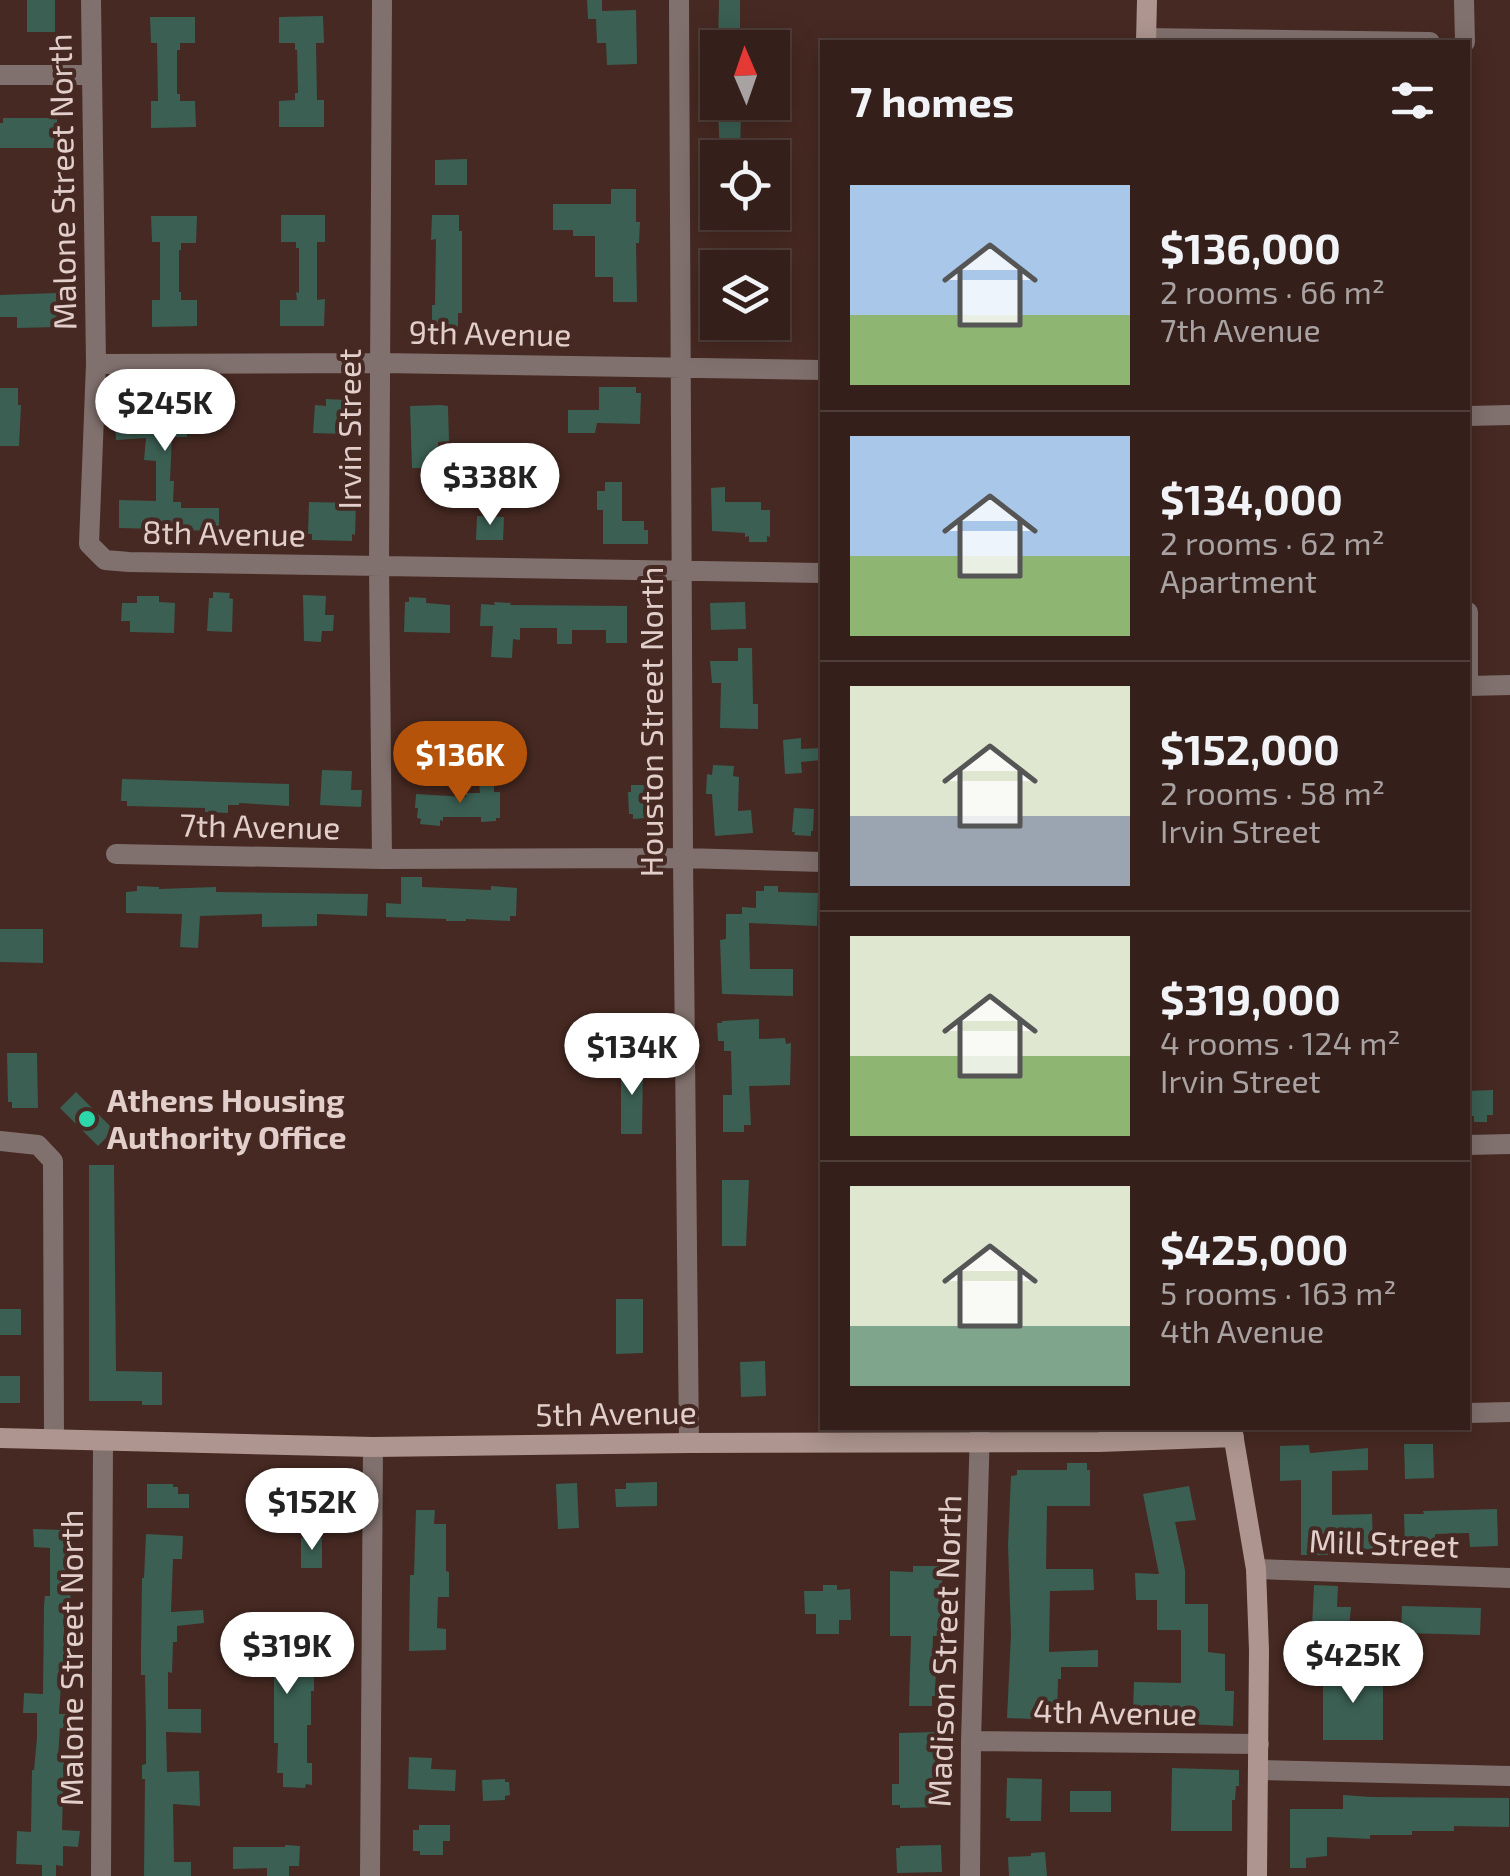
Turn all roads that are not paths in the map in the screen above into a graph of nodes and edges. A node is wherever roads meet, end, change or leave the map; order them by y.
1 (91, 0) edge
2 (382, 0) edge
3 (679, 0) edge
4 (1147, 0) edge
5 (1464, 0) edge
6 (1146, 40) edge
7 (1465, 40) edge
8 (0, 75) edge
9 (91, 75) junction
10 (381, 363) junction
11 (96, 364) junction
12 (682, 368) junction
13 (820, 370) edge
14 (1510, 415) edge
15 (1470, 416) edge
16 (105, 560) joint
17 (379, 566) junction
18 (682, 572) junction
19 (820, 573) edge
20 (1510, 685) edge
21 (1470, 686) edge
22 (116, 854) dead end
23 (682, 858) junction
24 (382, 859) junction
25 (820, 862) edge
26 (0, 1141) edge
27 (1510, 1144) edge
28 (1470, 1145) edge
29 (1510, 1412) edge
30 (1470, 1413) edge
31 (1232, 1432) edge
32 (980, 1436) edge
33 (0, 1438) edge
34 (54, 1438) junction
35 (103, 1440) junction
36 (688, 1443) junction
37 (373, 1448) junction
38 (1256, 1569) junction
39 (1510, 1578) edge
40 (970, 1741) junction
41 (1259, 1744) junction
42 (1258, 1770) junction
43 (1510, 1776) edge
44 (101, 1876) edge
45 (370, 1876) edge
46 (970, 1876) edge
47 (1257, 1876) edge

1 - 9 street, Malone Street North
2 - 10 street, Irvin Street
3 - 12 street, Houston Street North
4 - 6 street
5 - 7 street
8 - 9 street
9 - 11 street, Malone Street North
10 - 11 street, 9th Avenue
10 - 12 street, 9th Avenue
10 - 17 street, Irvin Street
11 - 16 street, Malone Street North
12 - 13 street, 9th Avenue
12 - 18 street, Houston Street North
14 - 15 street
16 - 17 street, 8th Avenue
17 - 18 street, 8th Avenue
17 - 24 street, Irvin Street
18 - 19 street, 8th Avenue
18 - 23 street, Houston Street North
20 - 21 street
22 - 24 street, 7th Avenue
23 - 24 street, 7th Avenue
23 - 25 street, 7th Avenue
23 - 36 street, Houston Street North
26 - 34 street
27 - 28 street
29 - 30 street
31 - 32 street, 5th Avenue
31 - 38 street
32 - 36 street, 5th Avenue
32 - 40 street, Madison Street North
33 - 34 street, 5th Avenue
34 - 35 street, 5th Avenue
35 - 37 street, 5th Avenue
35 - 44 street, Malone Street North
36 - 37 street, 5th Avenue
37 - 45 street
38 - 39 street, Mill Street
38 - 41 street
40 - 41 street, 4th Avenue
40 - 46 street, Madison Street North
41 - 42 street
42 - 43 street
42 - 47 street

